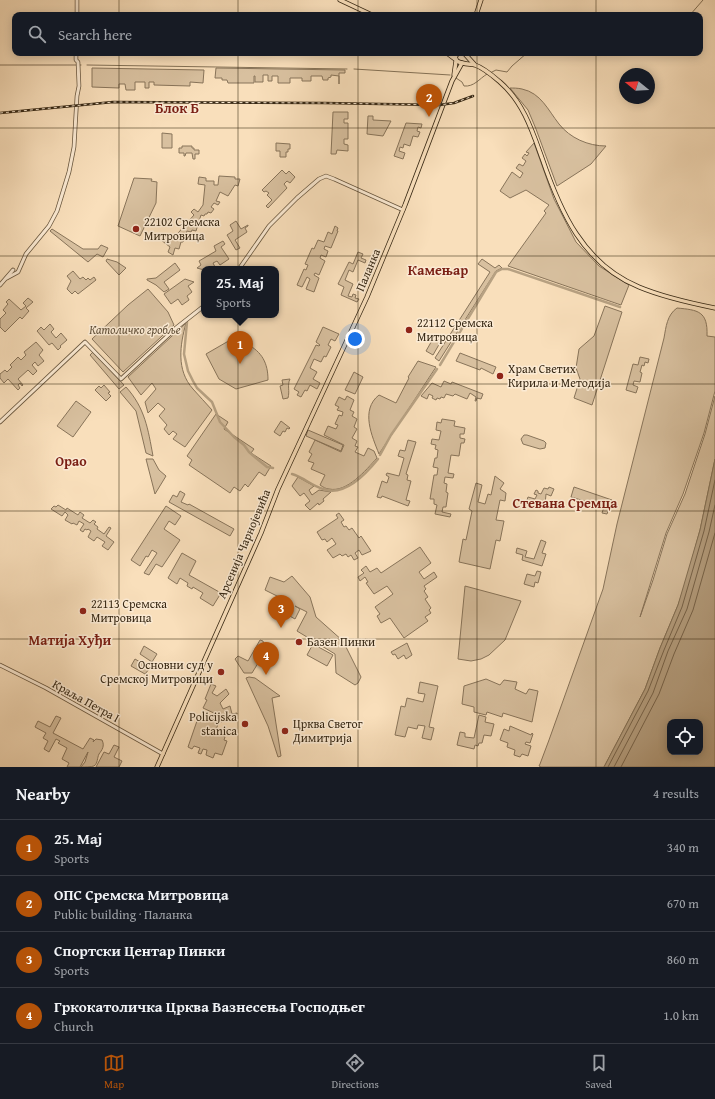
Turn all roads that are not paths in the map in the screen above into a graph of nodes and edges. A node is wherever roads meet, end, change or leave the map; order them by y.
1 (77, 0) edge
2 (340, 0) edge
3 (481, 0) edge
4 (77, 12) edge
5 (366, 12) edge
6 (477, 12) edge
7 (76, 56) edge
8 (451, 56) edge
9 (457, 56) edge
10 (466, 56) edge
11 (468, 56) edge
12 (456, 60) junction
13 (463, 63) junction
14 (475, 65) junction
15 (452, 82) junction
16 (403, 210) junction
17 (241, 266) edge
18 (0, 285) edge
19 (201, 308) edge
20 (715, 308) edge
21 (0, 422) edge
22 (291, 462) joint
23 (0, 665) edge
24 (163, 754) junction
25 (157, 767) edge

1 - 4 street
2 - 5 main road
3 - 6 main road
7 - 18 street
8 - 12 main road
9 - 12 main road
10 - 13 main road, Паланка
11 - 14 main road
12 - 13 main road
12 - 15 main road, Паланка
13 - 14 main road
13 - 15 main road, Паланка
14 - 20 main road
15 - 16 main road, Паланка
16 - 17 street
16 - 22 main road, Паланка
19 - 21 street
22 - 24 main road, Арсенија Чарнојевића
23 - 24 street, Краља Петра I
24 - 25 main road, Арсенија Чарнојевића

